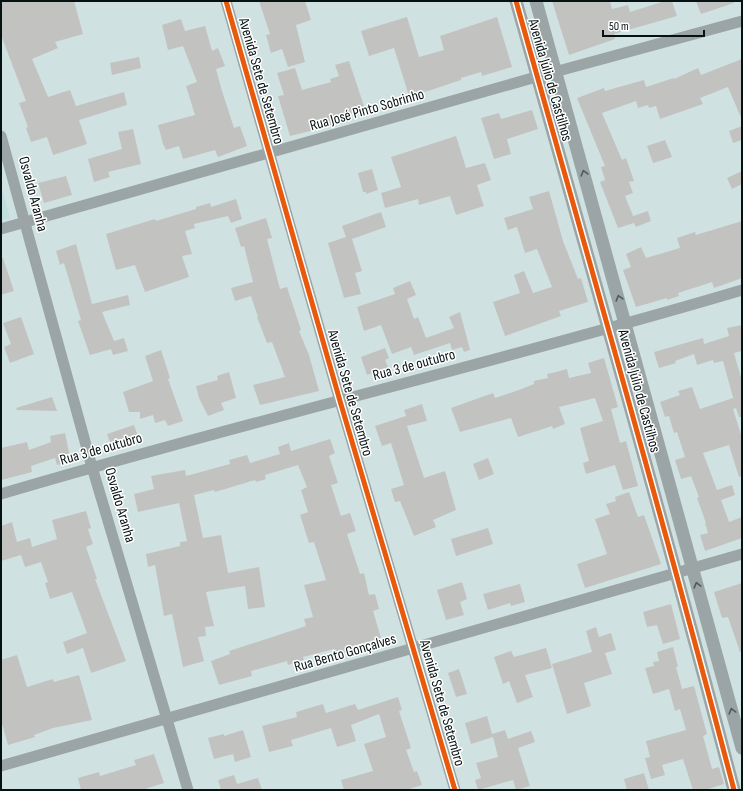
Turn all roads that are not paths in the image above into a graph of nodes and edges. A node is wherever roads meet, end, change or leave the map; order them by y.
1 (226, 1) edge
2 (516, 1) edge
3 (536, 1) edge
4 (742, 21) edge
5 (556, 72) junction
6 (536, 77) junction
7 (1, 136) edge
8 (269, 154) junction
9 (592, 200) junction
10 (573, 204) junction
11 (25, 222) junction
12 (1, 229) edge
13 (742, 290) edge
14 (626, 324) junction
15 (609, 328) junction
16 (647, 399) junction
17 (340, 401) junction
18 (630, 403) junction
19 (92, 467) junction
20 (1, 494) edge
21 (674, 501) junction
22 (658, 505) junction
23 (742, 554) edge
24 (693, 568) junction
25 (677, 572) junction
26 (710, 631) junction
27 (693, 636) junction
28 (414, 649) junction
29 (167, 718) junction
30 (742, 748) edge
31 (1, 766) edge
32 (188, 790) edge
33 (455, 790) edge
34 (734, 790) edge

1 - 8 street, Avenida Sete de Setembro
2 - 6 street, Avenida Júlio de Castilhos
3 - 5 street, Avenida Júlio de Castilhos
4 - 5 street, Rua José Pinto Sobrinho
5 - 6 street, Rua José Pinto Sobrinho
9 -> 5 street, Avenida Júlio de Castilhos
6 - 8 street, Rua José Pinto Sobrinho
6 - 10 street, Avenida Júlio de Castilhos
7 - 11 street, Osvaldo Aranha
8 - 11 street, Rua José Pinto Sobrinho
8 - 17 street, Avenida Sete de Setembro
9 - 10 street
14 -> 9 street, Avenida Júlio de Castilhos
10 - 15 street, Avenida Júlio de Castilhos
11 - 12 street, Rua José Pinto Sobrinho
11 - 19 street, Osvaldo Aranha
13 - 14 street, Rua 3 de outubro
14 - 15 street, Rua 3 de outubro
14 - 16 street, Avenida Júlio de Castilhos
15 - 17 street, Rua 3 de outubro
15 - 18 street, Avenida Júlio de Castilhos
16 - 18 street
16 - 21 street, Avenida Júlio de Castilhos
17 - 19 street, Rua 3 de outubro
17 - 28 street, Avenida Sete de Setembro
18 - 22 street, Avenida Júlio de Castilhos
19 - 20 street, Rua 3 de outubro
19 - 29 street, Osvaldo Aranha
21 - 22 street
21 - 24 street, Avenida Júlio de Castilhos
22 - 25 street, Avenida Júlio de Castilhos
23 - 24 street, Rua Bento Gonçalves
24 - 25 street, Rua Bento Gonçalves
26 -> 24 street, Avenida Júlio de Castilhos
25 - 27 street, Avenida Júlio de Castilhos
25 - 28 street, Rua Bento Gonçalves
26 - 27 street
30 -> 26 street, Avenida Júlio de Castilhos
27 - 34 street, Avenida Júlio de Castilhos
28 - 29 street, Rua Bento Gonçalves
28 - 33 street, Avenida Sete de Setembro
29 - 31 street, Rua Bento Gonçalves
29 - 32 street, Osvaldo Aranha

